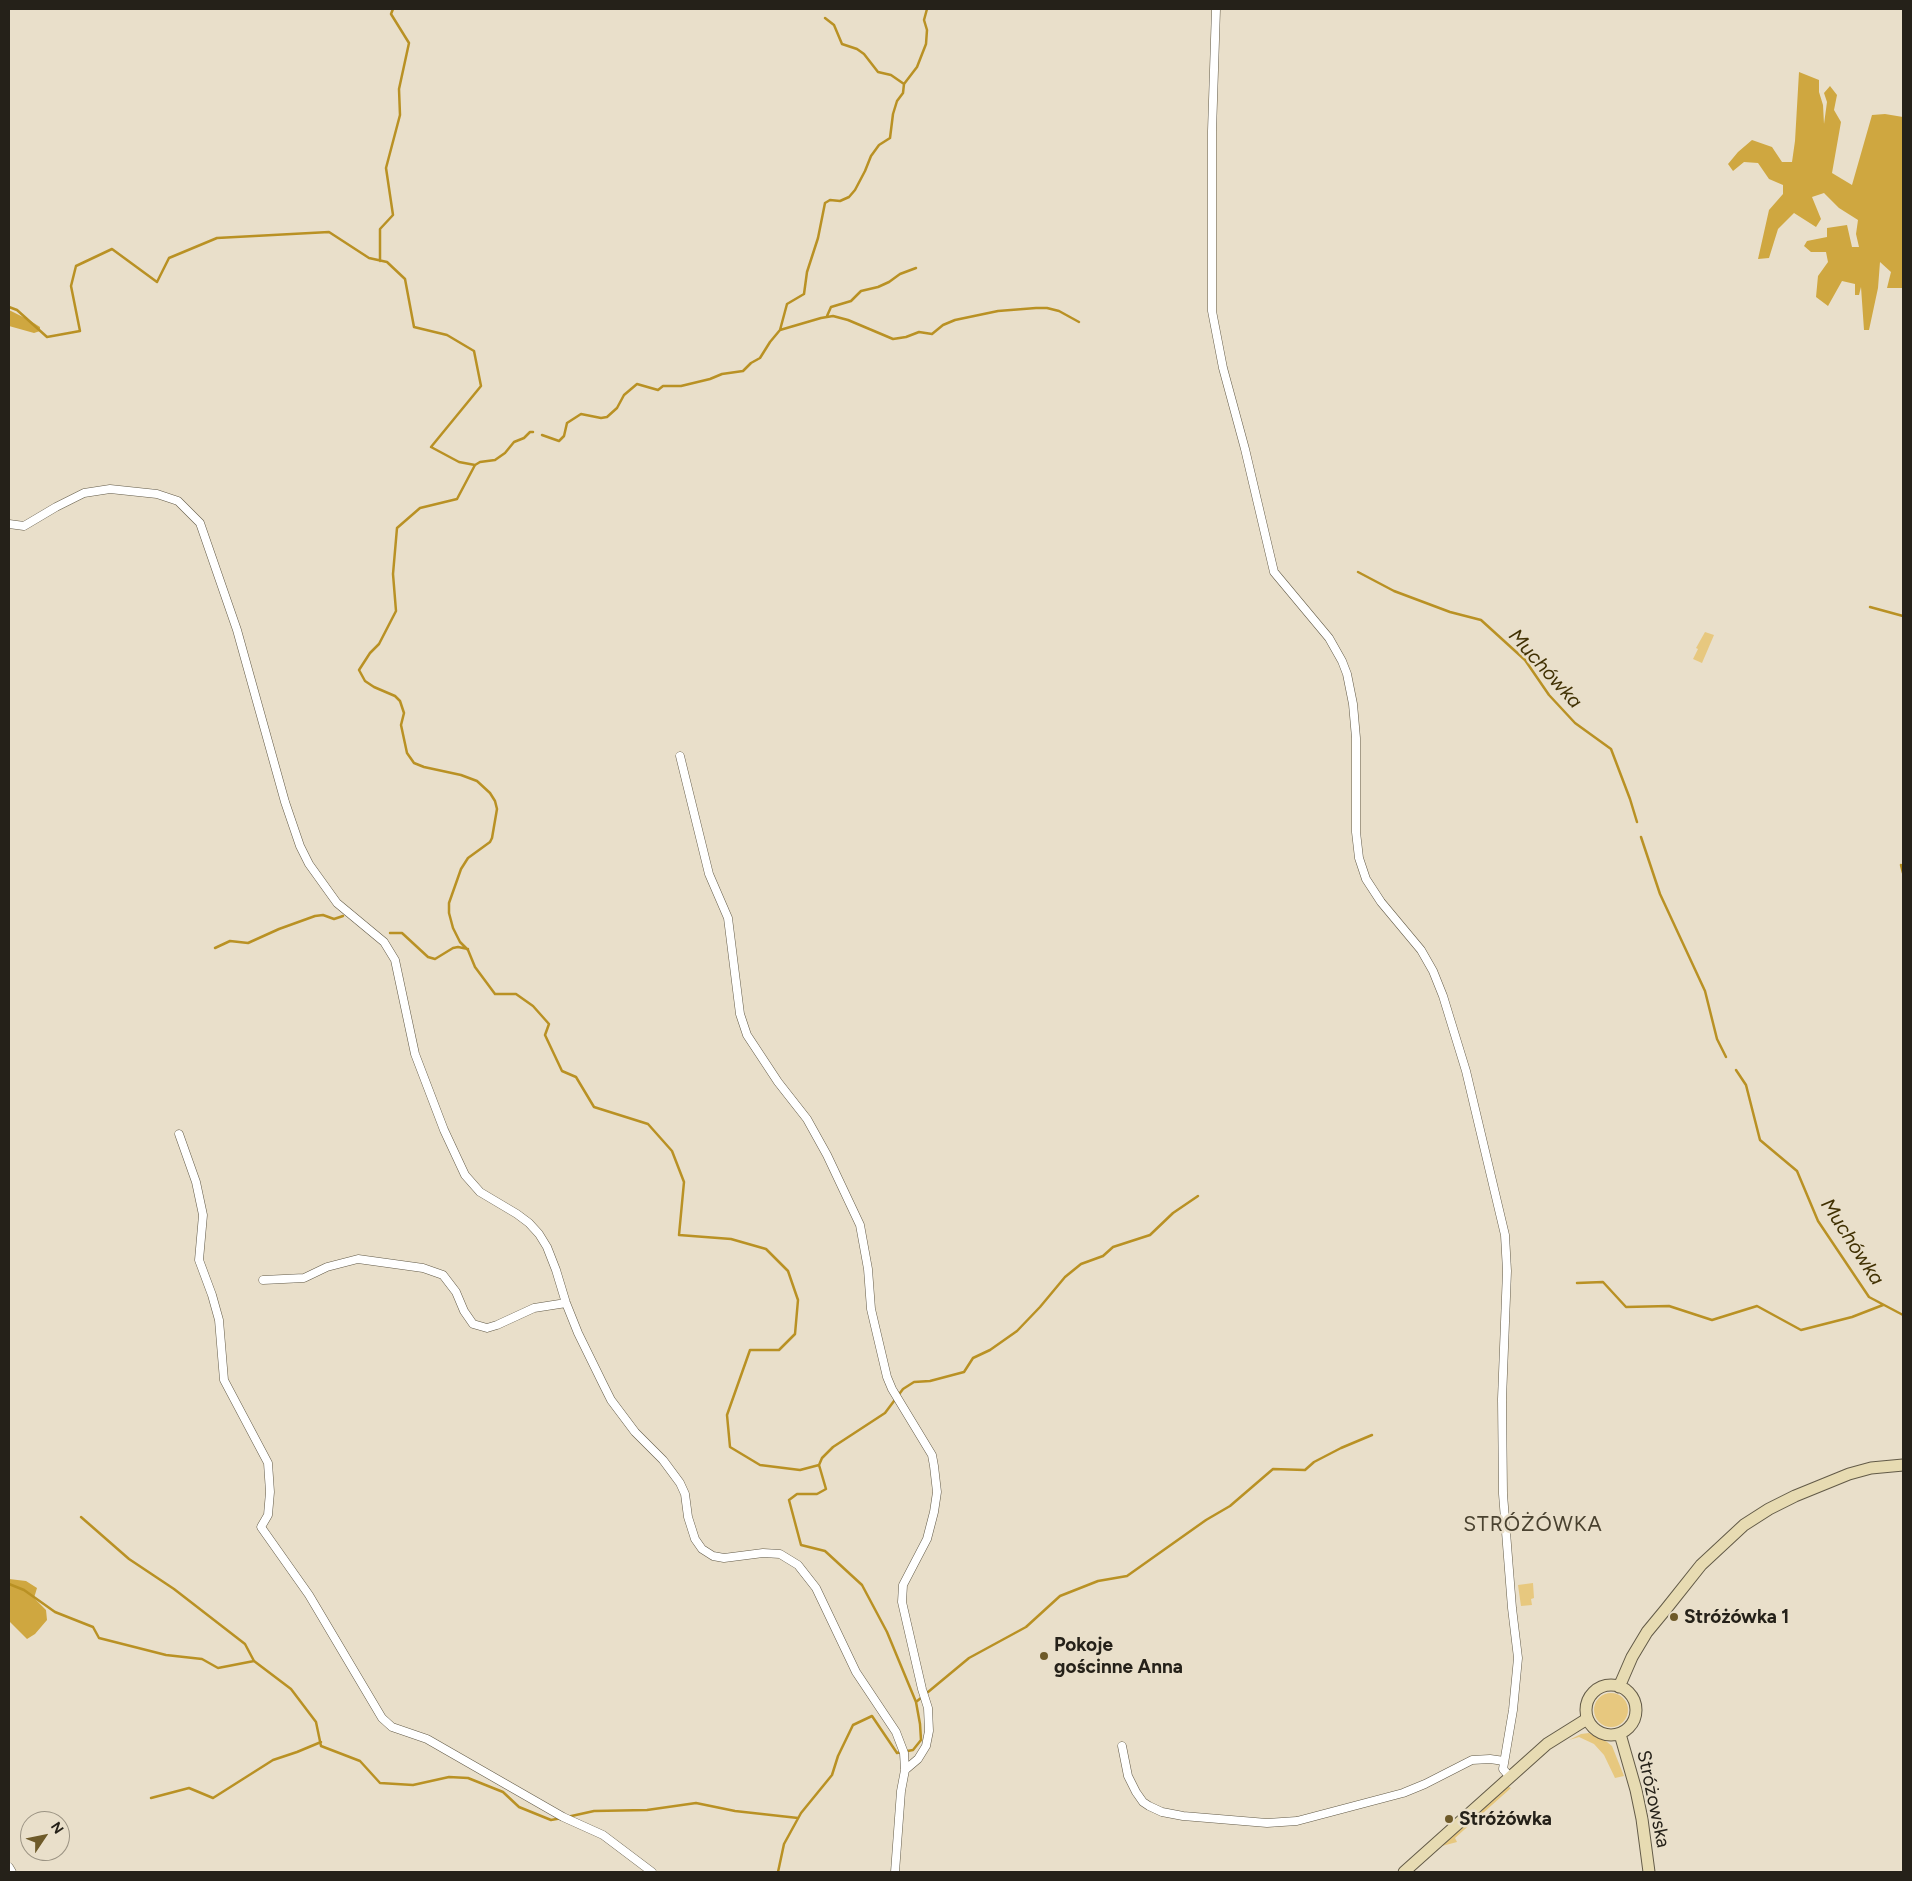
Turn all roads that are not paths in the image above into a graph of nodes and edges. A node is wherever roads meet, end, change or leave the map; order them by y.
1 (1216, 9) edge
2 (9, 524) edge
3 (680, 756) dead end
4 (179, 1134) dead end
5 (263, 1280) dead end
6 (566, 1303) junction
7 (1903, 1465) edge
8 (1619, 1687) junction
9 (1587, 1719) junction
10 (1620, 1734) junction
11 (1122, 1746) dead end
12 (1504, 1761) junction
13 (905, 1770) junction
14 (1510, 1777) junction
15 (9, 1867) edge
16 (12, 1872) edge
17 (652, 1872) edge
18 (895, 1872) edge
19 (1404, 1872) edge
20 (1649, 1872) edge

1 - 12 street
2 - 6 street
3 - 13 street
4 - 17 street
5 - 6 street
6 - 13 street
7 - 8 main road
8 - 9 main road
8 - 10 main road
9 - 10 main road
9 - 14 main road
10 - 20 main road, Stróżowska
11 - 12 street
12 - 14 street
13 - 18 street
14 - 19 main road
15 - 16 street

